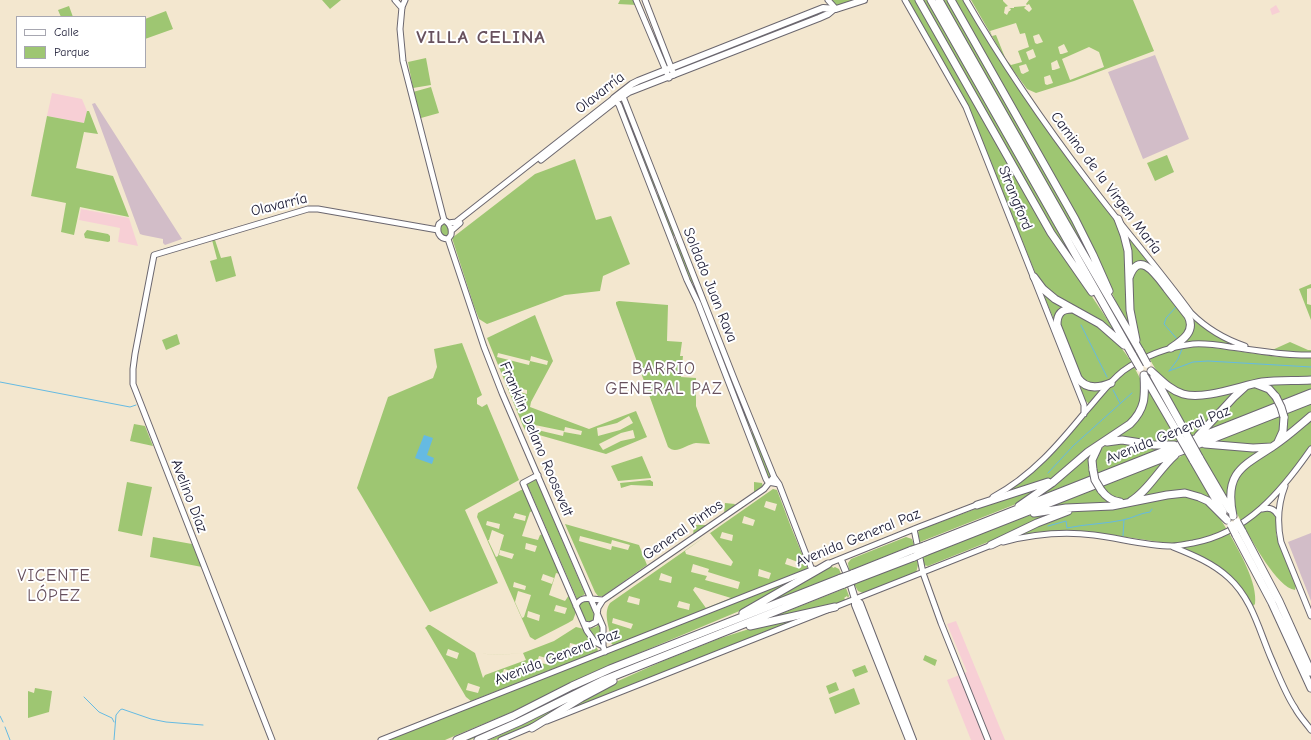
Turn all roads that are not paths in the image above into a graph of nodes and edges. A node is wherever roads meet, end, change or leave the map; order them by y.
1 (395, 0) edge
2 (401, 0) edge
3 (405, 0) edge
4 (636, 0) edge
5 (645, 0) edge
6 (828, 0) edge
7 (864, 0) edge
8 (905, 0) edge
9 (919, 0) edge
10 (931, 0) edge
11 (939, 0) edge
12 (951, 0) edge
13 (966, 0) edge
14 (402, 7) junction
15 (835, 9) junction
16 (669, 69) junction
17 (672, 76) junction
18 (622, 94) junction
19 (615, 100) junction
20 (1118, 219) junction
21 (446, 221) junction
22 (438, 230) junction
23 (452, 230) junction
24 (448, 239) junction
25 (154, 255) joint
26 (1034, 277) junction
27 (1129, 278) junction
28 (1114, 306) junction
29 (1072, 309) junction
30 (1107, 310) junction
31 (1192, 317) junction
32 (1055, 325) junction
33 (1138, 348) junction
34 (1171, 348) junction
35 (1255, 350) junction
36 (1131, 353) junction
37 (1311, 355) edge
38 (1151, 371) junction
39 (1144, 375) junction
40 (1311, 380) edge
41 (1077, 381) junction
42 (1111, 382) junction
43 (1251, 384) junction
44 (1311, 392) edge
45 (1311, 400) edge
46 (1084, 414) junction
47 (1311, 416) edge
48 (1180, 430) junction
49 (1198, 441) junction
50 (1101, 443) junction
51 (1275, 445) junction
52 (1180, 448) junction
53 (1311, 449) edge
54 (538, 475) junction
55 (1062, 475) junction
56 (774, 477) junction
57 (770, 482) junction
58 (1287, 482) junction
59 (779, 484) junction
60 (1127, 503) junction
61 (977, 505) junction
62 (1078, 508) junction
63 (1261, 509) junction
64 (1017, 512) junction
65 (1278, 515) junction
66 (1232, 521) junction
67 (914, 529) junction
68 (1239, 533) junction
69 (991, 545) junction
70 (1172, 546) junction
71 (841, 560) junction
72 (828, 564) junction
73 (812, 570) junction
74 (923, 572) junction
75 (848, 579) junction
76 (590, 598) junction
77 (856, 599) junction
78 (603, 600) junction
79 (576, 606) junction
80 (835, 607) junction
81 (598, 616) junction
82 (1311, 616) edge
83 (584, 624) junction
84 (710, 634) junction
85 (604, 649) junction
86 (652, 661) junction
87 (1311, 672) edge
88 (1311, 688) edge
89 (532, 728) junction
90 (1311, 730) edge
91 (272, 740) edge
92 (381, 740) edge
93 (457, 740) edge
94 (478, 740) edge
95 (501, 740) edge
96 (909, 740) edge
97 (913, 740) edge
98 (988, 740) edge

1 - 14 street
2 - 14 street
3 - 14 street
4 - 16 street
5 - 16 street
6 - 15 street
7 - 15 main road, Olavarría
8 - 26 street, Strangford
9 - 30 highway
10 - 30 highway
11 - 28 highway
12 - 28 highway
13 - 20 street, Camino de la Virgen María
14 - 21 street
15 - 16 main road, Olavarría
15 - 17 main road, Olavarría
16 - 17 street
16 - 18 main road, Olavarría
17 - 18 main road, Olavarría
18 - 19 main road, Olavarría
18 - 56 street, Soldado Juan Rava
19 - 21 street, Olavarría
19 - 23 street, Olavarría
19 - 57 street, Soldado Juan Rava
20 - 27 highway
20 - 31 street, Camino de la Virgen María
21 - 22 street
21 - 23 street
22 - 24 street
22 - 25 street, Olavarría
23 - 24 street
24 - 54 street, Franklin Delano Roosevelt
25 - 91 street, Avelino Díaz
26 - 29 highway
26 - 32 street, Strangford
27 - 31 highway
27 - 33 highway
28 - 33 highway
29 - 32 highway
29 - 36 highway
30 - 36 highway
31 - 34 highway
31 - 35 street, Camino de la Virgen María
32 - 41 highway
33 - 38 highway, bridge
34 - 35 street, Avenida General Paz
34 - 42 street, Avenida General Paz
35 - 37 street, Avenida General Paz
36 - 39 highway, bridge
38 - 43 highway
38 - 48 highway
39 - 48 highway
39 - 50 highway
40 - 43 highway
41 - 42 highway
41 - 46 street
42 - 46 street, Avenida General Paz
43 - 49 highway
43 - 51 highway, bridge
44 - 49 highway, Avenida General Paz
45 - 49 highway, Avenida General Paz
46 - 61 street, Avenida General Paz
47 - 51 highway
48 - 66 highway, bridge
49 - 51 highway
49 - 52 highway, Avenida General Paz
50 - 52 highway
50 - 55 highway
50 - 60 highway, bridge
51 - 66 highway
52 - 60 highway
52 - 64 highway, Avenida General Paz
53 - 58 street
54 - 76 street, Franklin Delano Roosevelt
54 - 79 street, Franklin Delano Roosevelt
55 - 61 highway
55 - 64 highway
56 - 57 street, General Pintos
56 - 59 street, Soldado Juan Rava
57 - 59 street
57 - 78 street, General Pintos
58 - 63 street
58 - 65 street
59 - 73 street, Soldado Juan Rava
60 - 62 highway
60 - 66 highway
61 - 67 street, Avenida General Paz
62 - 64 highway
62 - 69 highway
63 - 65 street
63 - 70 street
64 - 75 highway, Avenida General Paz, bridge
65 - 82 street
66 - 68 highway, bridge
67 - 71 street, Avenida General Paz
67 - 74 street
68 - 87 highway
68 - 88 highway
69 - 70 street
69 - 74 street
70 - 90 street
71 - 72 street, Avenida General Paz
71 - 75 main road
72 - 73 street, Avenida General Paz
72 - 84 highway
73 - 85 street, Avenida General Paz
74 - 77 street
74 - 98 street
75 - 77 main road
75 - 84 highway, Avenida General Paz
76 - 78 street
76 - 79 street
76 - 81 street, Franklin Delano Roosevelt
77 - 80 street
77 - 96 main road
77 - 97 main road
78 - 81 street
79 - 83 street, Franklin Delano Roosevelt
80 - 84 highway
80 - 89 street
81 - 83 street
81 - 85 street, Franklin Delano Roosevelt
83 - 85 street, Franklin Delano Roosevelt
84 - 86 highway, Avenida General Paz
84 - 93 highway, Avenida General Paz
85 - 92 street, Avenida General Paz
86 - 89 highway
86 - 94 highway, Avenida General Paz
89 - 95 street

